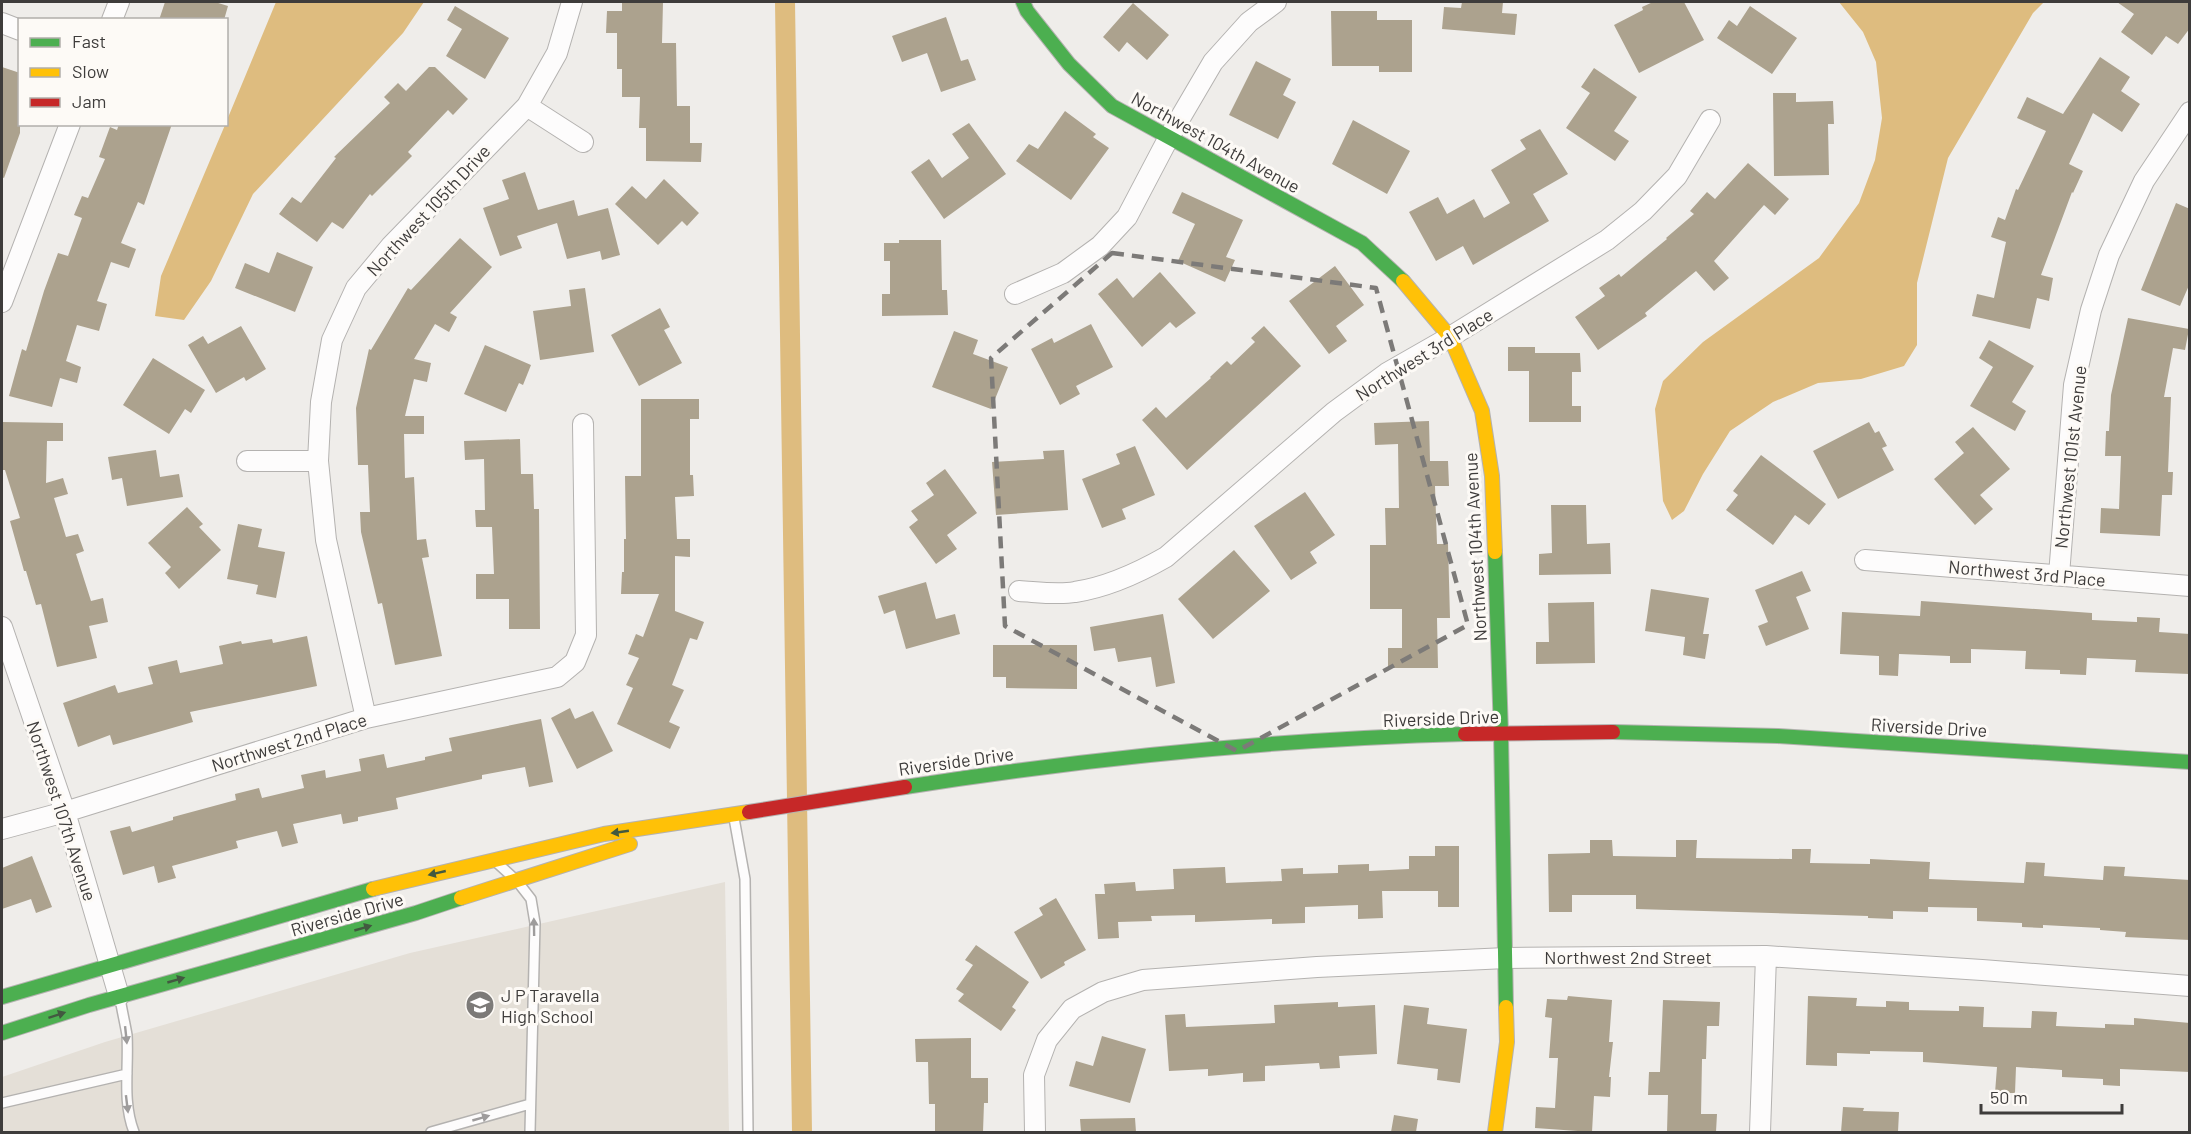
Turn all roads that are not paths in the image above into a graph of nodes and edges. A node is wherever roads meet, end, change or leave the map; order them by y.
1 (119, 2) edge
2 (572, 2) edge
3 (1023, 2) edge
4 (1276, 2) edge
5 (113, 18) edge
6 (2, 23) edge
7 (18, 29) edge
8 (527, 106) junction
9 (2190, 112) edge
10 (1710, 120) dead end
11 (69, 126) edge
12 (1169, 137) junction
13 (583, 142) dead end
14 (1015, 294) dead end
15 (2, 302) edge
16 (1450, 337) junction
17 (583, 424) dead end
18 (247, 460) dead end
19 (318, 460) junction
20 (1865, 560) dead end
21 (2059, 575) junction
22 (2190, 586) edge
23 (1019, 591) dead end
24 (2, 627) edge
25 (366, 717) junction
26 (1501, 734) junction
27 (2190, 762) edge
28 (64, 812) junction
29 (734, 814) junction
30 (699, 821) junction
31 (2, 829) edge
32 (494, 860) junction
33 (517, 880) junction
34 (1766, 956) junction
35 (1506, 958) junction
36 (111, 965) junction
37 (73, 978) junction
38 (2190, 986) edge
39 (119, 996) junction
40 (2, 997) edge
41 (2, 1012) edge
42 (2, 1033) edge
43 (127, 1074) junction
44 (2, 1103) edge
45 (530, 1104) junction
46 (134, 1132) edge
47 (431, 1132) edge
48 (530, 1132) edge
49 (748, 1132) edge
50 (1035, 1132) edge
51 (1495, 1132) edge
52 (1760, 1132) edge

1 - 5 street
2 - 8 street, Northwest 105th Drive
3 - 12 street, Northwest 104th Avenue
4 - 12 street
6 - 7 street
8 - 13 street
8 - 19 street, Northwest 105th Drive
9 - 21 street, Northwest 101st Avenue
10 - 16 street, Northwest 3rd Place
11 - 15 street
12 - 14 street
12 - 16 street, Northwest 104th Avenue
16 - 23 street, Northwest 3rd Place
16 - 26 street, Northwest 104th Avenue
17 - 25 street, Northwest 2nd Place
18 - 19 street
19 - 25 street, Northwest 105th Drive
20 - 21 street, Northwest 3rd Place
21 - 22 street, Northwest 3rd Place
24 - 28 street, Northwest 107th Avenue
25 - 28 street, Northwest 2nd Place
26 - 27 street, Riverside Drive
26 - 29 street, Riverside Drive
26 - 35 street, Northwest 104th Avenue
28 - 31 street, Northwest 2nd Place
28 - 36 street, Northwest 107th Avenue
29 - 30 street, Riverside Drive
29 - 49 lane
30 -> 32 street, Riverside Drive
30 - 33 street, Riverside Drive
32 - 33 lane
32 -> 36 street, Riverside Drive
39 -> 33 street, Riverside Drive
45 -> 33 lane
34 - 35 street, Northwest 2nd Street
34 - 38 street, Northwest 2nd Street
34 - 52 street
35 - 50 street, Northwest 2nd Street
35 - 51 street, Northwest 104th Avenue
36 - 37 street, Riverside Drive
36 - 39 street, Northwest 107th Avenue
37 - 40 street, Riverside Drive
37 - 41 street
42 -> 39 street, Riverside Drive
39 -> 43 lane
43 - 44 lane
43 -> 46 lane
47 -> 45 lane
45 - 48 lane

